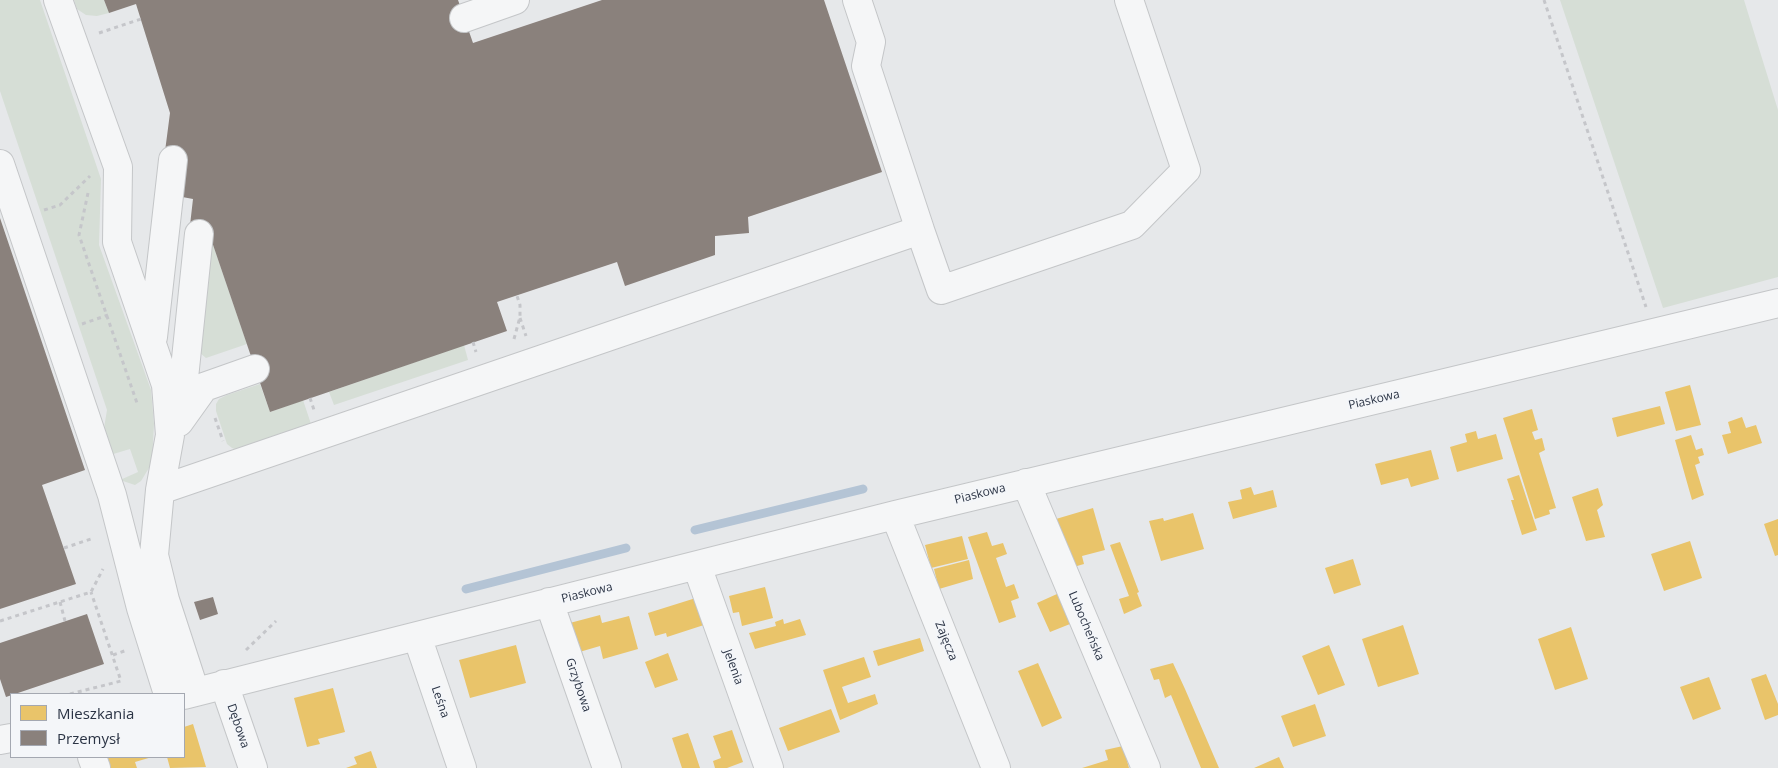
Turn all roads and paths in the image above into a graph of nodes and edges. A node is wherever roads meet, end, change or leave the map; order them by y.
1 (58, 0) edge
2 (515, 0) edge
3 (857, 0) edge
4 (1129, 0) edge
5 (1544, 0) edge
6 (464, 18) dead end
7 (173, 160) dead end
8 (0, 164) edge
9 (92, 173) dead end
10 (185, 197) dead end
11 (19, 218) junction
12 (920, 230) junction
13 (199, 234) dead end
14 (517, 296) dead end
15 (1778, 303) edge
16 (1655, 333) junction
17 (152, 344) junction
18 (511, 344) dead end
19 (255, 370) dead end
20 (164, 379) junction
21 (170, 435) junction
22 (1026, 483) junction
23 (160, 490) junction
24 (895, 515) junction
25 (104, 566) dead end
26 (697, 566) junction
27 (90, 592) junction
28 (60, 602) junction
29 (549, 602) junction
30 (0, 621) edge
31 (65, 621) dead end
32 (276, 621) dead end
33 (417, 636) junction
34 (241, 654) dead end
35 (224, 684) junction
36 (74, 693) edge
37 (182, 693) edge
38 (182, 693) edge
39 (185, 693) edge
40 (253, 768) edge
41 (462, 768) edge
42 (607, 768) edge
43 (769, 768) edge
44 (996, 768) edge
45 (1146, 768) edge

1 - 17 street
2 - 6 street
3 - 12 street
4 - 12 street
5 - 16 path
7 - 17 street
8 - 11 street
9 - 11 path
10 - 20 street
11 - 37 street
12 - 23 street
13 - 21 street
14 - 18 path
15 - 16 street, Piaskowa
16 - 22 street, Piaskowa
17 - 20 street
19 - 21 street
20 - 21 street
21 - 23 street
22 - 24 street, Piaskowa
22 - 45 street, Lubocheńska
23 - 38 street
24 - 26 street, Piaskowa
24 - 44 street, Zajęcza
25 - 27 path
26 - 29 street, Piaskowa
26 - 43 street, Jelenia
27 - 28 path
27 - 36 path
28 - 30 path
28 - 31 path
29 - 33 street, Piaskowa
29 - 42 street, Grzybowa
32 - 34 path
33 - 35 street, Piaskowa
33 - 41 street, Leśna
35 - 39 street, Piaskowa
35 - 40 street, Dębowa

